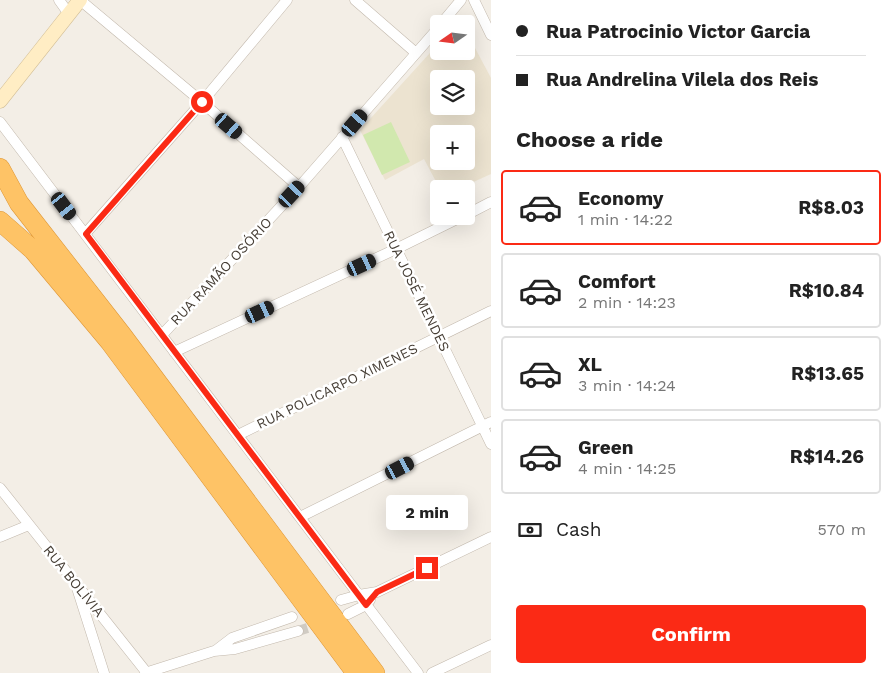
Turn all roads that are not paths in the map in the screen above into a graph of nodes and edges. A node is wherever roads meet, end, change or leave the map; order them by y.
1 (59, 0) edge
2 (80, 0) edge
3 (287, 0) edge
4 (355, 0) edge
5 (462, 0) edge
6 (474, 0) edge
7 (69, 14) junction
8 (449, 15) edge
9 (491, 34) edge
10 (430, 37) edge
11 (416, 53) junction
12 (0, 101) edge
13 (202, 102) junction
14 (0, 122) edge
15 (342, 137) junction
16 (0, 168) edge
17 (299, 187) junction
18 (491, 202) edge
19 (475, 211) edge
20 (0, 221) edge
21 (446, 225) edge
22 (86, 234) junction
23 (396, 249) junction
24 (491, 311) edge
25 (162, 335) junction
26 (438, 336) junction
27 (174, 352) junction
28 (487, 424) edge
29 (238, 435) junction
30 (491, 444) edge
31 (0, 488) edge
32 (300, 517) junction
33 (29, 525) junction
34 (0, 537) edge
35 (491, 537) edge
36 (74, 580) junction
37 (377, 592) junction
38 (359, 595) junction
39 (341, 600) dead end
40 (366, 605) junction
41 (348, 614) dead end
42 (292, 617) dead end
43 (298, 631) tunnel mouth
44 (491, 645) edge
45 (214, 651) junction
46 (104, 673) edge
47 (146, 673) edge
48 (356, 673) edge
49 (375, 673) edge
50 (418, 673) edge
51 (432, 673) edge

1 - 7 street
2 - 7 street
2 - 13 street
3 - 13 street
4 - 11 street
5 - 8 street
6 - 9 street
7 - 12 street
10 - 11 street, RUA RAMÃO OSÓRIO
11 - 15 street, RUA RAMÃO OSÓRIO
13 - 17 street
13 - 22 street
14 - 22 street
15 - 17 street, RUA RAMÃO OSÓRIO
15 - 23 street, RUA JOSÉ MENDES
16 - 49 highway
17 - 25 street, RUA RAMÃO OSÓRIO
18 - 19 street
20 - 48 highway
21 - 23 street
22 - 25 street
23 - 26 street, RUA JOSÉ MENDES
23 - 27 street
24 - 26 street, RUA POLICARPO XIMENES
25 - 27 street
26 - 28 street, RUA JOSÉ MENDES
26 - 29 street, RUA POLICARPO XIMENES
27 - 29 street
28 - 30 street, RUA JOSÉ MENDES
28 - 32 street
29 - 32 street
31 - 33 street, RUA BOLÍVIA
32 - 38 street
33 - 34 street
33 - 36 street, RUA BOLÍVIA
35 - 37 street
36 - 46 street
36 - 47 street, RUA BOLÍVIA
37 - 38 street
37 - 40 street
38 - 39 street
38 - 40 street
40 - 41 street
40 - 50 street
42 - 45 street
43 - 45 street
44 - 51 street
45 - 47 street

